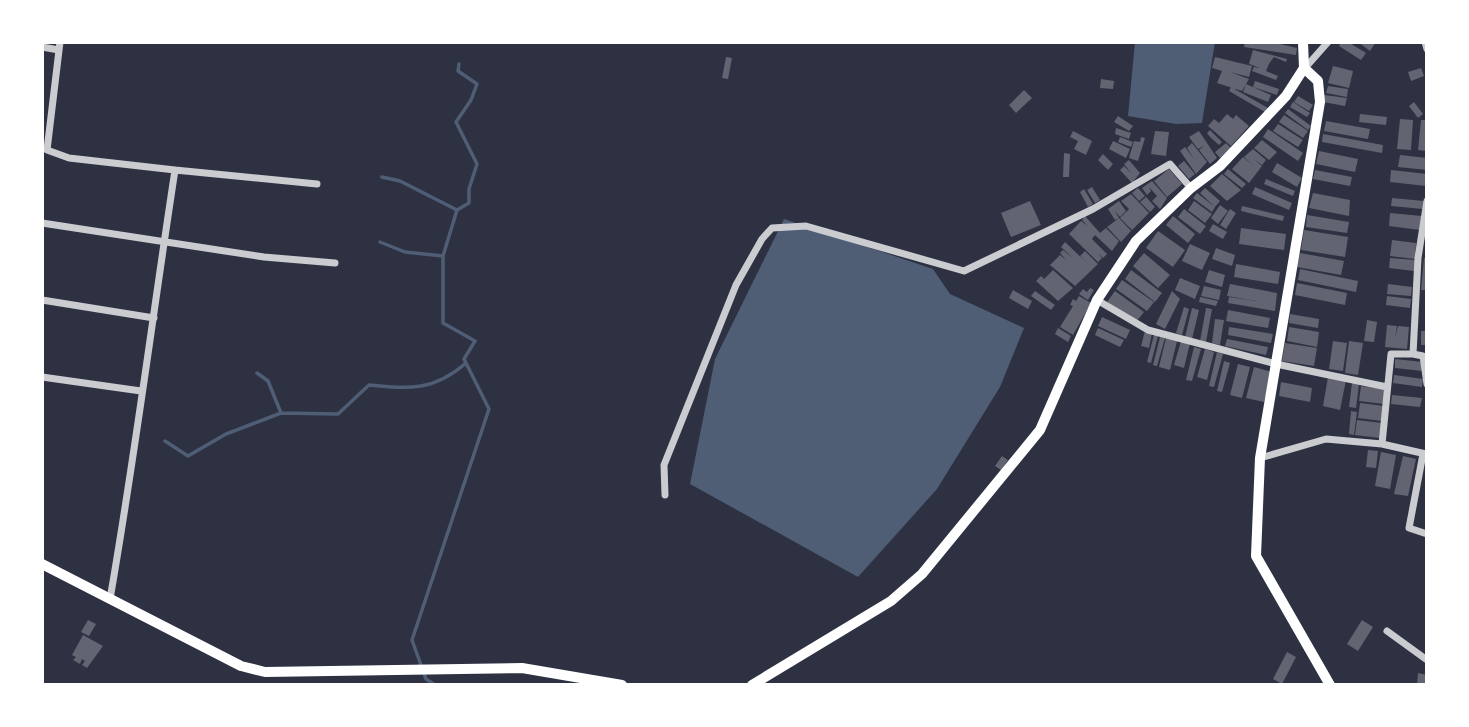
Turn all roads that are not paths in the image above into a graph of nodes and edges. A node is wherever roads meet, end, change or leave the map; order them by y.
1 (1303, 42) edge
2 (1328, 42) edge
3 (1425, 42) edge
4 (60, 46) edge
5 (42, 47) edge
6 (1427, 49) edge
7 (1304, 68) junction
8 (175, 170) junction
9 (317, 184) dead end
10 (1191, 188) junction
11 (1427, 201) edge
12 (42, 223) edge
13 (164, 242) junction
14 (335, 264) dead end
15 (1416, 294) junction
16 (1427, 294) edge
17 (42, 300) edge
18 (1097, 300) junction
19 (154, 317) junction
20 (1413, 355) junction
21 (1276, 364) junction
22 (42, 377) edge
23 (1427, 384) edge
24 (1387, 387) junction
25 (141, 391) junction
26 (1382, 444) junction
27 (1425, 454) edge
28 (1260, 458) junction
29 (665, 495) dead end
30 (1427, 534) edge
31 (42, 565) edge
32 (110, 598) junction
33 (1387, 631) dead end
34 (1427, 660) edge
35 (622, 685) edge
36 (752, 685) edge
37 (1330, 685) edge

1 - 7 main road
2 - 7 street
3 - 6 street
4 - 5 street
4 - 8 street
7 - 10 main road
7 - 21 main road
8 - 9 street
8 - 13 street
10 - 18 main road
10 - 29 street
11 - 15 street
12 - 13 street
13 - 14 street
13 - 19 street
15 - 16 street
15 - 20 street
17 - 19 street
18 - 21 street
18 - 36 main road
19 - 25 street
20 - 23 street
20 - 24 street
21 - 24 street
21 - 28 main road
22 - 25 street
24 - 26 street
25 - 32 street
26 - 27 street
26 - 28 street
27 - 30 street
28 - 37 main road
31 - 32 main road
32 - 35 main road
33 - 34 street

